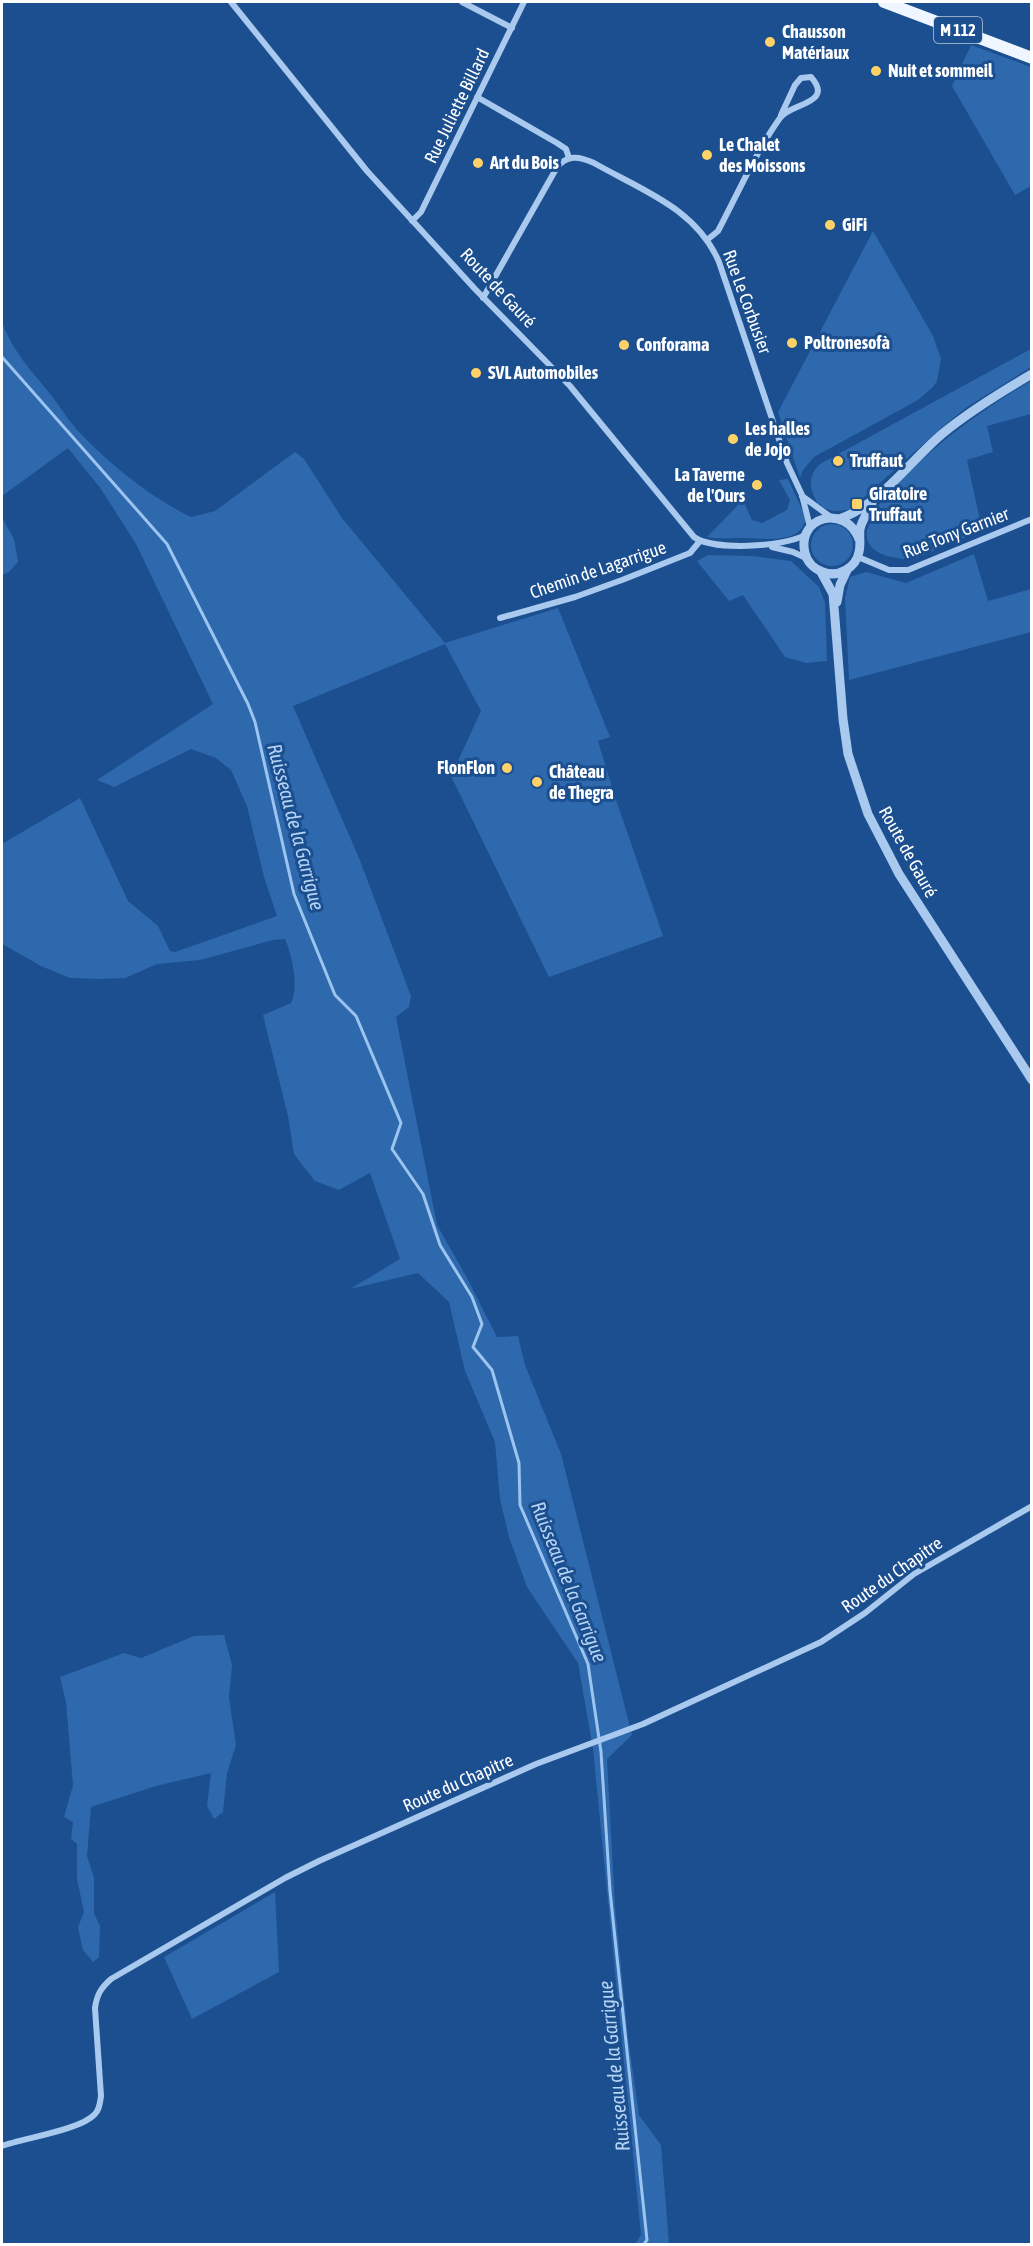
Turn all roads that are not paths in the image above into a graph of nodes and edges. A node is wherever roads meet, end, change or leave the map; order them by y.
1 (231, 2) edge
2 (462, 2) edge
3 (524, 2) edge
4 (884, 2) edge
5 (512, 28) junction
6 (1032, 58) edge
7 (477, 98) junction
8 (781, 115) junction
9 (569, 158) junction
10 (412, 221) junction
11 (707, 240) junction
12 (483, 298) junction
13 (1032, 374) edge
14 (802, 495) junction
15 (873, 501) junction
16 (836, 518) junction
17 (1032, 519) edge
18 (808, 531) junction
19 (859, 539) junction
20 (700, 541) junction
21 (768, 546) junction
22 (858, 557) junction
23 (806, 558) junction
24 (847, 570) junction
25 (821, 572) junction
26 (836, 611) junction
27 (500, 618) dead end
28 (1032, 1080) edge
29 (1032, 1506) edge
30 (2, 2146) edge

1 - 10 street, Route de Gauré
2 - 5 street
3 - 5 street, Rue Juliette Billard
4 - 6 main road, M 112
5 - 7 street, Rue Juliette Billard
7 - 9 street
7 - 10 street, Rue Juliette Billard
8 - 8 street
8 - 11 street
9 - 11 street, Rue Le Corbusier
9 - 12 street
10 - 12 street, Route de Gauré
11 - 14 street, Rue Le Corbusier
12 - 20 street, Route de Gauré
13 - 15 street
14 - 16 street, Rue Le Corbusier
14 - 18 street, Rue Le Corbusier
15 - 16 street
15 - 19 street
16 - 18 street
16 - 19 street
17 - 22 street, Rue Tony Garnier
18 - 21 street
18 - 23 street
19 - 22 street
20 - 21 street
20 - 27 street, Chemin de Lagarrigue
21 - 23 street
22 - 24 street
23 - 25 street
24 - 25 street
24 - 26 street, Route de Gauré
25 - 26 street, Route de Gauré
26 - 28 street, Route de Gauré
29 - 30 street, Route du Chapitre

